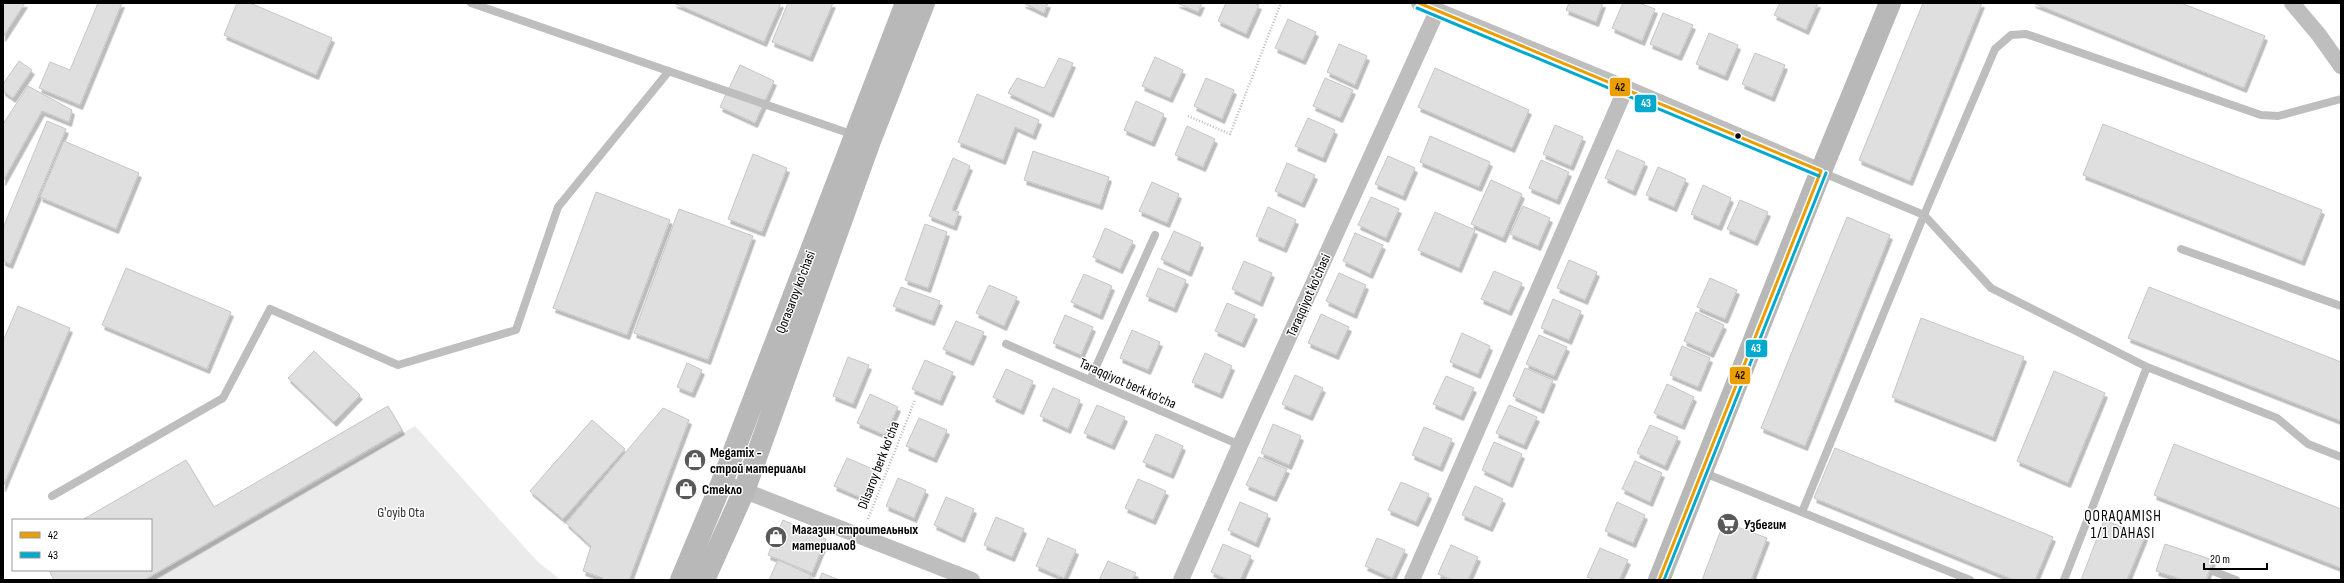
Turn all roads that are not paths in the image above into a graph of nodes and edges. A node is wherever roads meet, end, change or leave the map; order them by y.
1 (471, 3) edge
2 (1419, 3) edge
3 (1890, 3) edge
4 (2292, 3) edge
5 (907, 4) edge
6 (1437, 11) junction
7 (2341, 66) edge
8 (669, 71) junction
9 (1626, 88) junction
10 (2341, 99) edge
11 (863, 138) junction
12 (1820, 171) junction
13 (1924, 215) junction
14 (1155, 235) dead end
15 (2181, 249) dead end
16 (2341, 306) edge
17 (1006, 344) dead end
18 (2147, 368) junction
19 (1090, 380) junction
20 (1240, 445) junction
21 (2341, 457) edge
22 (1701, 472) junction
23 (722, 482) junction
24 (744, 491) junction
25 (52, 496) dead end
26 (1802, 512) junction
27 (2215, 572) dead end
28 (681, 580) edge
29 (704, 580) edge
30 (972, 580) edge
31 (1181, 580) edge
32 (1412, 580) edge
33 (1659, 580) edge
34 (1970, 580) edge
35 (2064, 580) edge
36 (2236, 580) edge

1 - 8 lane
2 - 6 street
3 - 12 main road
4 - 7 street
5 - 11 main road, Qorasaroy ko'chasi
6 - 9 street
6 - 20 street, Taraqqiyot ko'chasi
8 - 11 lane
8 - 25 lane
9 - 12 street
9 - 32 street
10 - 13 lane
11 - 23 main road, Qorasaroy ko'chasi
11 - 24 main road, Qorasaroy ko'chasi
12 - 13 lane
12 - 22 main road
13 - 18 lane
13 - 26 lane
14 - 19 lane
15 - 16 lane
17 - 19 lane, Taraqqiyot berk ko'cha
18 - 21 lane
18 - 35 lane
19 - 20 lane, Taraqqiyot berk ko'cha
20 - 31 street, Taraqqiyot ko'chasi
22 - 26 lane
22 - 33 main road
23 - 24 street
23 - 28 main road, Qorasaroy ko'chasi
24 - 29 main road, Qorasaroy ko'chasi
24 - 30 street
26 - 34 lane
27 - 36 lane

